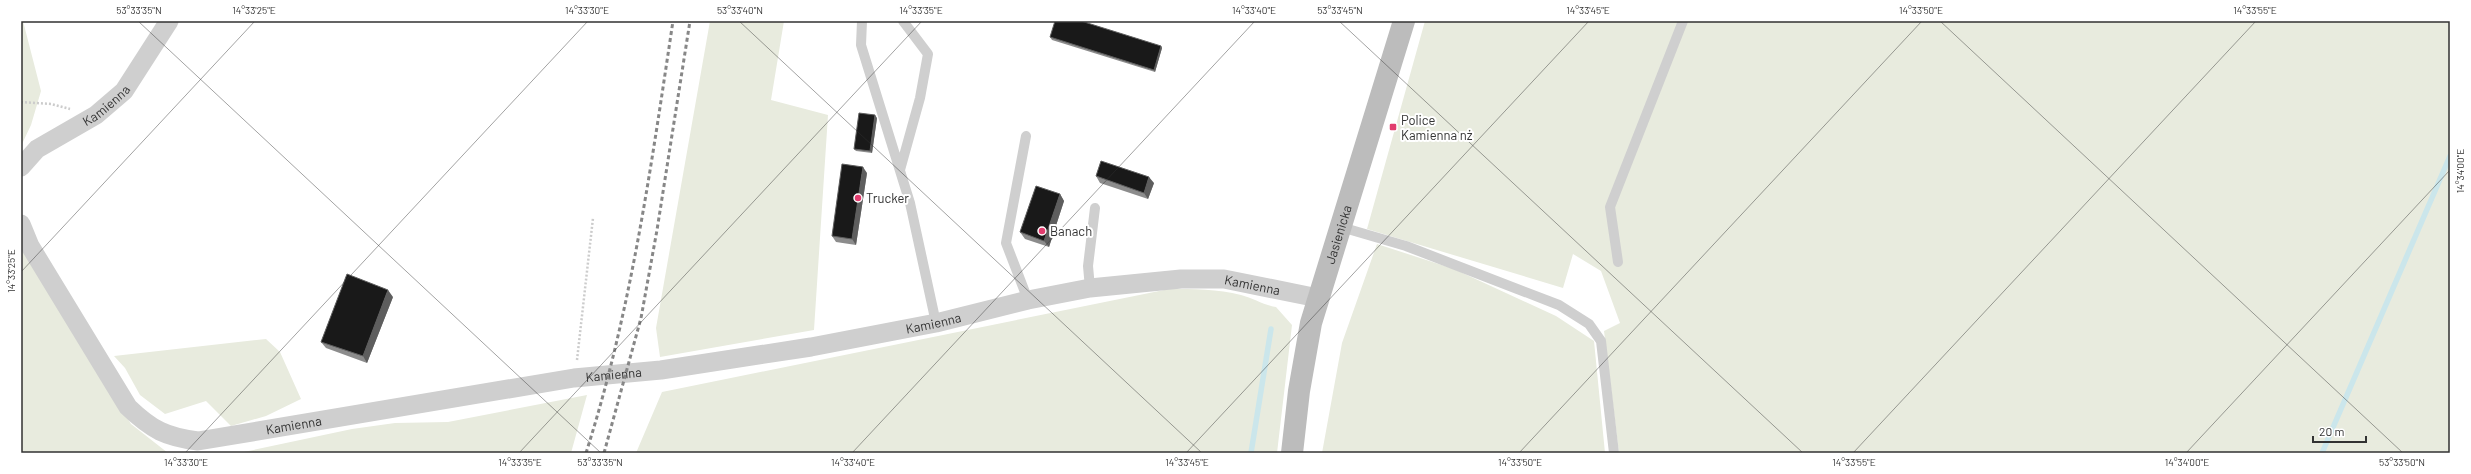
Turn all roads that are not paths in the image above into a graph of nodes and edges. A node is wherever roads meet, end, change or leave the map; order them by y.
1 (169, 21) edge
2 (862, 21) edge
3 (902, 21) edge
4 (1404, 21) edge
5 (1683, 21) edge
6 (1026, 136) dead end
7 (21, 167) edge
8 (900, 170) junction
9 (1095, 208) dead end
10 (21, 224) edge
11 (1341, 227) junction
12 (1618, 262) dead end
13 (1090, 288) junction
14 (1318, 298) junction
15 (1028, 300) junction
16 (936, 323) junction
17 (1292, 453) edge
18 (1614, 453) edge

1 - 7 street, Kamienna
2 - 8 lane
3 - 8 lane
4 - 11 main road, Jasienicka
5 - 12 lane
6 - 15 lane
8 - 16 lane
9 - 13 lane
10 - 16 street, Kamienna
11 - 14 main road, Jasienicka
11 - 18 lane
13 - 14 street, Kamienna
13 - 15 street, Kamienna
14 - 17 main road, Jasienicka
15 - 16 street, Kamienna

